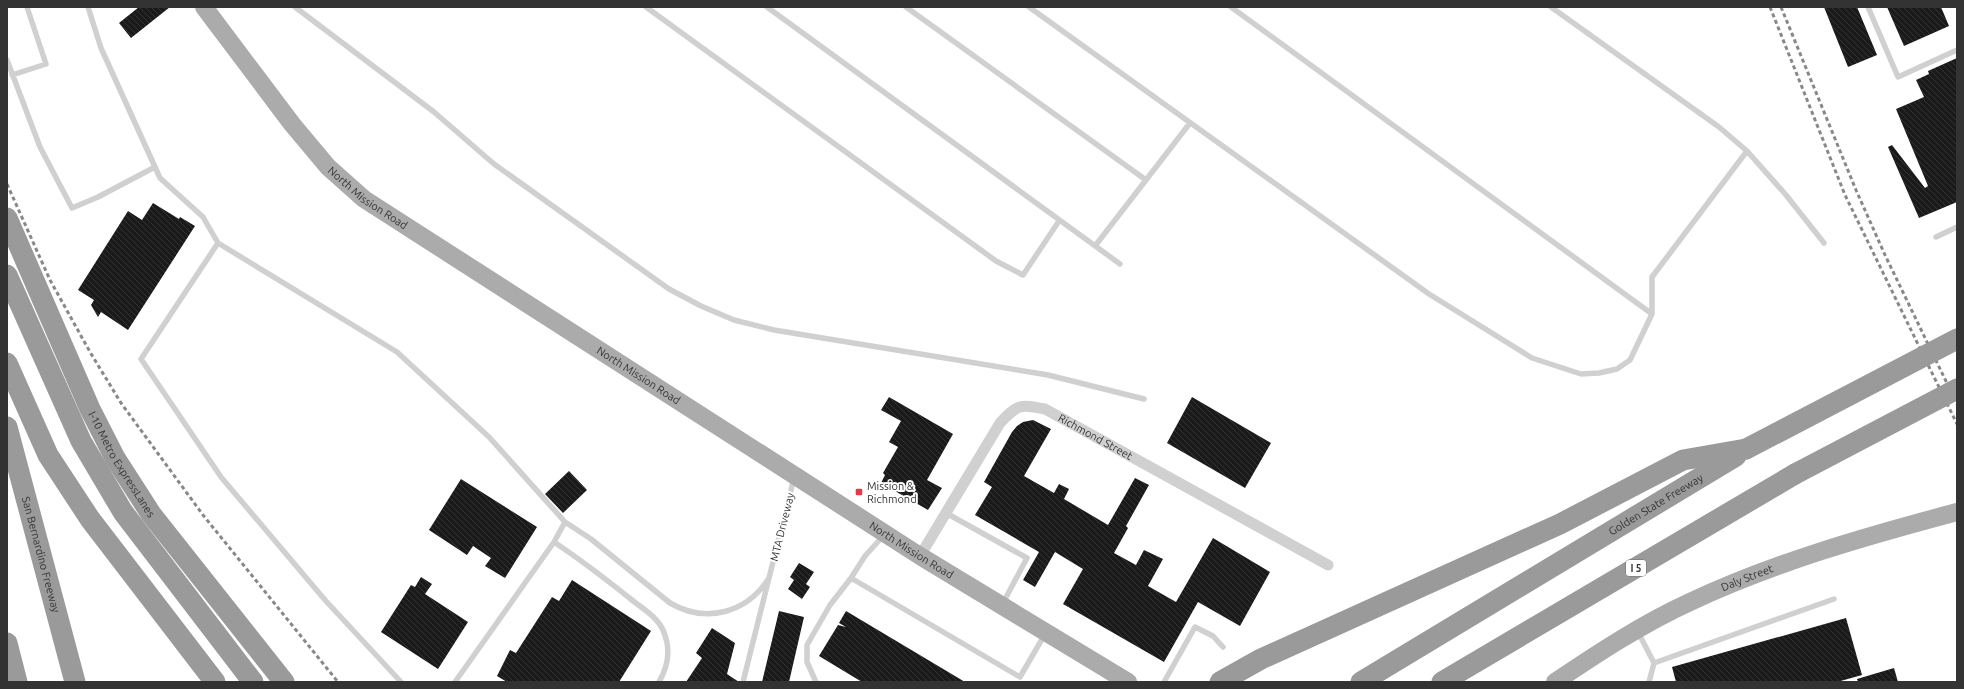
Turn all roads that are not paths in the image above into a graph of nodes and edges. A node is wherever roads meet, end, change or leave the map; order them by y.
1 (28, 7) edge
2 (88, 7) edge
3 (204, 7) edge
4 (295, 7) edge
5 (646, 7) edge
6 (767, 7) edge
7 (906, 7) edge
8 (1029, 7) edge
9 (1231, 7) edge
10 (1551, 7) edge
11 (1868, 7) edge
12 (1957, 50) edge
13 (7, 60) edge
14 (12, 75) junction
15 (1190, 123) junction
16 (1747, 151) junction
17 (155, 167) junction
18 (1146, 180) junction
19 (7, 218) edge
20 (1060, 221) junction
21 (1957, 227) edge
22 (1936, 237) dead end
23 (1824, 243) dead end
24 (218, 244) junction
25 (1095, 246) junction
26 (1120, 264) dead end
27 (7, 275) edge
28 (1652, 314) junction
29 (1957, 339) edge
30 (7, 363) edge
31 (1957, 389) edge
32 (1144, 399) dead end
33 (7, 427) edge
34 (1746, 449) junction
35 (795, 476) junction
36 (1957, 512) edge
37 (946, 513) junction
38 (565, 522) junction
39 (885, 533) junction
40 (554, 542) junction
41 (920, 556) junction
42 (1328, 565) dead end
43 (769, 578) junction
44 (851, 578) junction
45 (1834, 599) dead end
46 (1002, 605) junction
47 (1636, 630) junction
48 (1046, 632) junction
49 (7, 643) edge
50 (1223, 647) dead end
51 (1477, 661) junction
52 (1654, 664) junction
53 (1019, 679) edge
54 (17, 682) edge
55 (75, 682) edge
56 (215, 682) edge
57 (254, 682) edge
58 (284, 682) edge
59 (401, 682) edge
60 (455, 682) edge
61 (659, 682) edge
62 (743, 682) edge
63 (816, 682) edge
64 (1128, 682) edge
65 (1164, 682) edge
66 (1220, 682) edge
67 (1361, 682) edge
68 (1442, 682) edge
69 (1449, 682) edge
70 (1555, 682) edge
71 (1649, 682) edge

1 - 14 lane
2 - 17 lane
3 - 35 main road, North Mission Road
4 - 32 lane
5 - 20 lane
6 - 20 lane
7 - 18 lane
8 - 15 lane
9 - 28 lane
10 - 16 lane
11 - 12 lane
13 - 14 lane
14 - 17 lane
15 - 18 lane
15 - 28 lane
16 - 23 lane
16 - 28 lane
17 - 24 lane
18 - 25 lane
19 - 58 highway, I-10 Metro ExpressLanes
20 - 25 lane
21 - 22 lane
24 - 38 lane
24 - 59 lane
25 - 26 lane
27 - 57 highway, I-10 Metro ExpressLanes
29 - 34 highway, Golden State Freeway, bridge
30 - 56 highway
31 - 51 highway, I 5, bridge
33 - 55 highway, San Bernardino Freeway
34 - 66 highway
34 - 67 highway, Golden State Freeway
35 - 39 main road, North Mission Road
35 - 43 lane, MTA Driveway
36 - 47 main road, Daly Street
37 - 41 street, Richmond Street
37 - 42 street, Richmond Street
37 - 46 lane
38 - 40 lane
38 - 43 lane
39 - 41 main road, North Mission Road
39 - 44 lane
40 - 60 lane
40 - 61 lane
41 - 46 main road, North Mission Road
43 - 62 lane, MTA Driveway
44 - 53 lane
44 - 63 lane
45 - 52 lane
46 - 48 main road, North Mission Road
47 - 52 lane
47 - 70 main road, Daly Street
48 - 53 lane
48 - 64 main road, North Mission Road
49 - 54 highway
50 - 65 lane
51 - 68 highway, I 5
51 - 69 highway
52 - 71 lane

